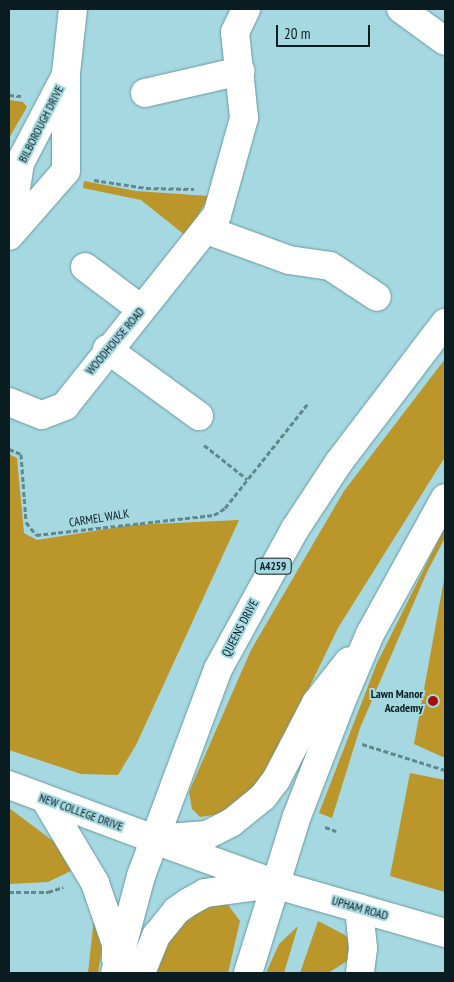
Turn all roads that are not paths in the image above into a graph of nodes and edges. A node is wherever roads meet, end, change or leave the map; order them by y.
1 (73, 9) edge
2 (246, 9) edge
3 (401, 9) edge
4 (445, 41) edge
5 (240, 71) junction
6 (66, 73) junction
7 (145, 93) dead end
8 (207, 230) junction
9 (9, 235) edge
10 (85, 268) dead end
11 (377, 297) dead end
12 (141, 310) junction
13 (445, 323) edge
14 (107, 348) junction
15 (9, 402) edge
16 (199, 416) road end
17 (445, 498) edge
18 (370, 634) junction
19 (9, 785) edge
20 (45, 799) junction
21 (154, 839) junction
22 (274, 884) junction
23 (359, 908) junction
24 (445, 933) edge
25 (125, 971) edge
26 (248, 973) edge
27 (360, 973) edge

1 - 6 main road, BILBOROUGH DRIVE
2 - 5 main road, WOODHOUSE ROAD
3 - 4 main road
5 - 7 main road
5 - 8 main road, WOODHOUSE ROAD
6 - 9 main road, BILBOROUGH DRIVE
6 - 9 main road, BILBOROUGH DRIVE
8 - 11 main road
8 - 12 main road, WOODHOUSE ROAD
10 - 12 main road
12 - 14 main road, WOODHOUSE ROAD
13 - 21 main road, QUEENS DRIVE / A4259
14 - 15 main road, WOODHOUSE ROAD
14 - 16 main road
17 - 18 main road
18 - 21 main road
18 - 22 main road
19 - 20 main road, NEW COLLEGE DRIVE
20 - 21 main road, NEW COLLEGE DRIVE
20 - 25 main road
21 - 22 main road, NEW COLLEGE DRIVE
21 - 25 main road, QUEENS DRIVE / A4259
22 - 23 main road, UPHAM ROAD
22 - 25 main road
22 - 26 main road
23 - 24 main road, UPHAM ROAD
23 - 27 main road

